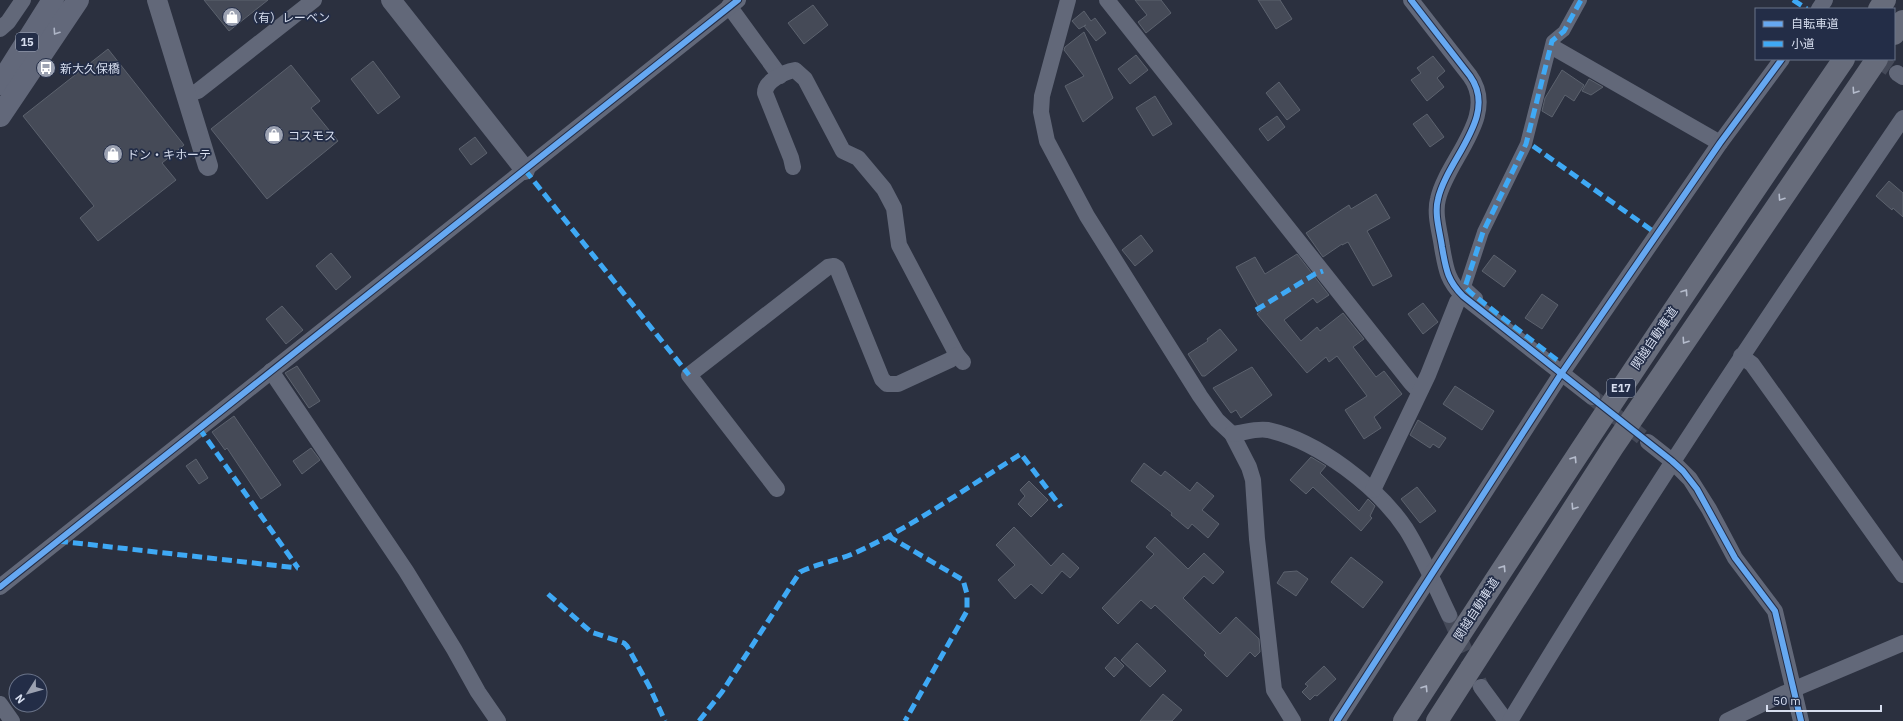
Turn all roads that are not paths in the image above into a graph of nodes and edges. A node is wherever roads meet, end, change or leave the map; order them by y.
1 (23, 0) edge
2 (53, 0) edge
3 (78, 0) edge
4 (157, 0) edge
5 (314, 0) edge
6 (391, 0) edge
7 (1068, 0) edge
8 (1107, 0) edge
9 (1411, 0) edge
10 (1581, 0) edge
11 (1825, 0) edge
12 (732, 2) edge
13 (1819, 8) edge
14 (1903, 21) edge
15 (0, 29) edge
16 (1895, 33) edge
17 (1556, 49) dead end
18 (1781, 60) edge
19 (1843, 60) edge
20 (1876, 60) edge
21 (780, 76) junction
22 (0, 84) edge
23 (186, 95) junction
24 (0, 116) edge
25 (1903, 118) edge
26 (1720, 142) junction
27 (208, 166) dead end
28 (793, 167) dead end
29 (525, 170) junction
30 (1463, 296) junction
31 (1741, 356) junction
32 (1559, 367) junction
33 (271, 371) junction
34 (1421, 389) junction
35 (1592, 397) tunnel mouth
36 (1232, 434) junction
37 (1648, 442) tunnel mouth
38 (1672, 461) junction
39 (777, 489) dead end
40 (1373, 490) junction
41 (1903, 575) edge
42 (1431, 576) junction
43 (0, 587) edge
44 (1449, 616) tunnel mouth
45 (1903, 643) edge
46 (1481, 687) tunnel mouth
47 (1794, 690) junction
48 (0, 704) edge
49 (12, 721) edge
50 (498, 721) edge
51 (1293, 721) edge
52 (1337, 721) edge
53 (1404, 721) edge
54 (1437, 721) edge
55 (1506, 721) edge
56 (1510, 721) edge
57 (1727, 721) edge
58 (1801, 721) edge

1 - 15 street
2 - 22 main road, 15
3 -> 24 main road, 15
4 - 23 street
5 - 23 street
6 - 29 street
7 - 36 street
8 - 34 street
9 - 30 street
10 - 32 street
11 - 13 street
12 - 21 street
12 - 29 street
14 - 16 highway
17 - 26 street
18 - 26 street
53 -> 19 highway, 関越自動車道 / E17
20 -> 54 highway, E17
21 - 28 street
21 - 39 street
23 - 27 street
25 - 31 street
26 - 32 street
29 - 33 street
30 - 32 street
30 - 34 street
31 - 38 street
31 - 41 street
32 - 35 street
32 - 42 street
33 - 43 street
33 - 50 street
34 - 40 street
36 - 40 street
36 - 51 street
37 - 38 street
38 - 47 street
38 - 56 street
40 - 42 street
42 - 44 street
42 - 52 street
45 - 47 street
46 - 55 street
47 - 57 street
47 - 58 street
48 - 49 street

